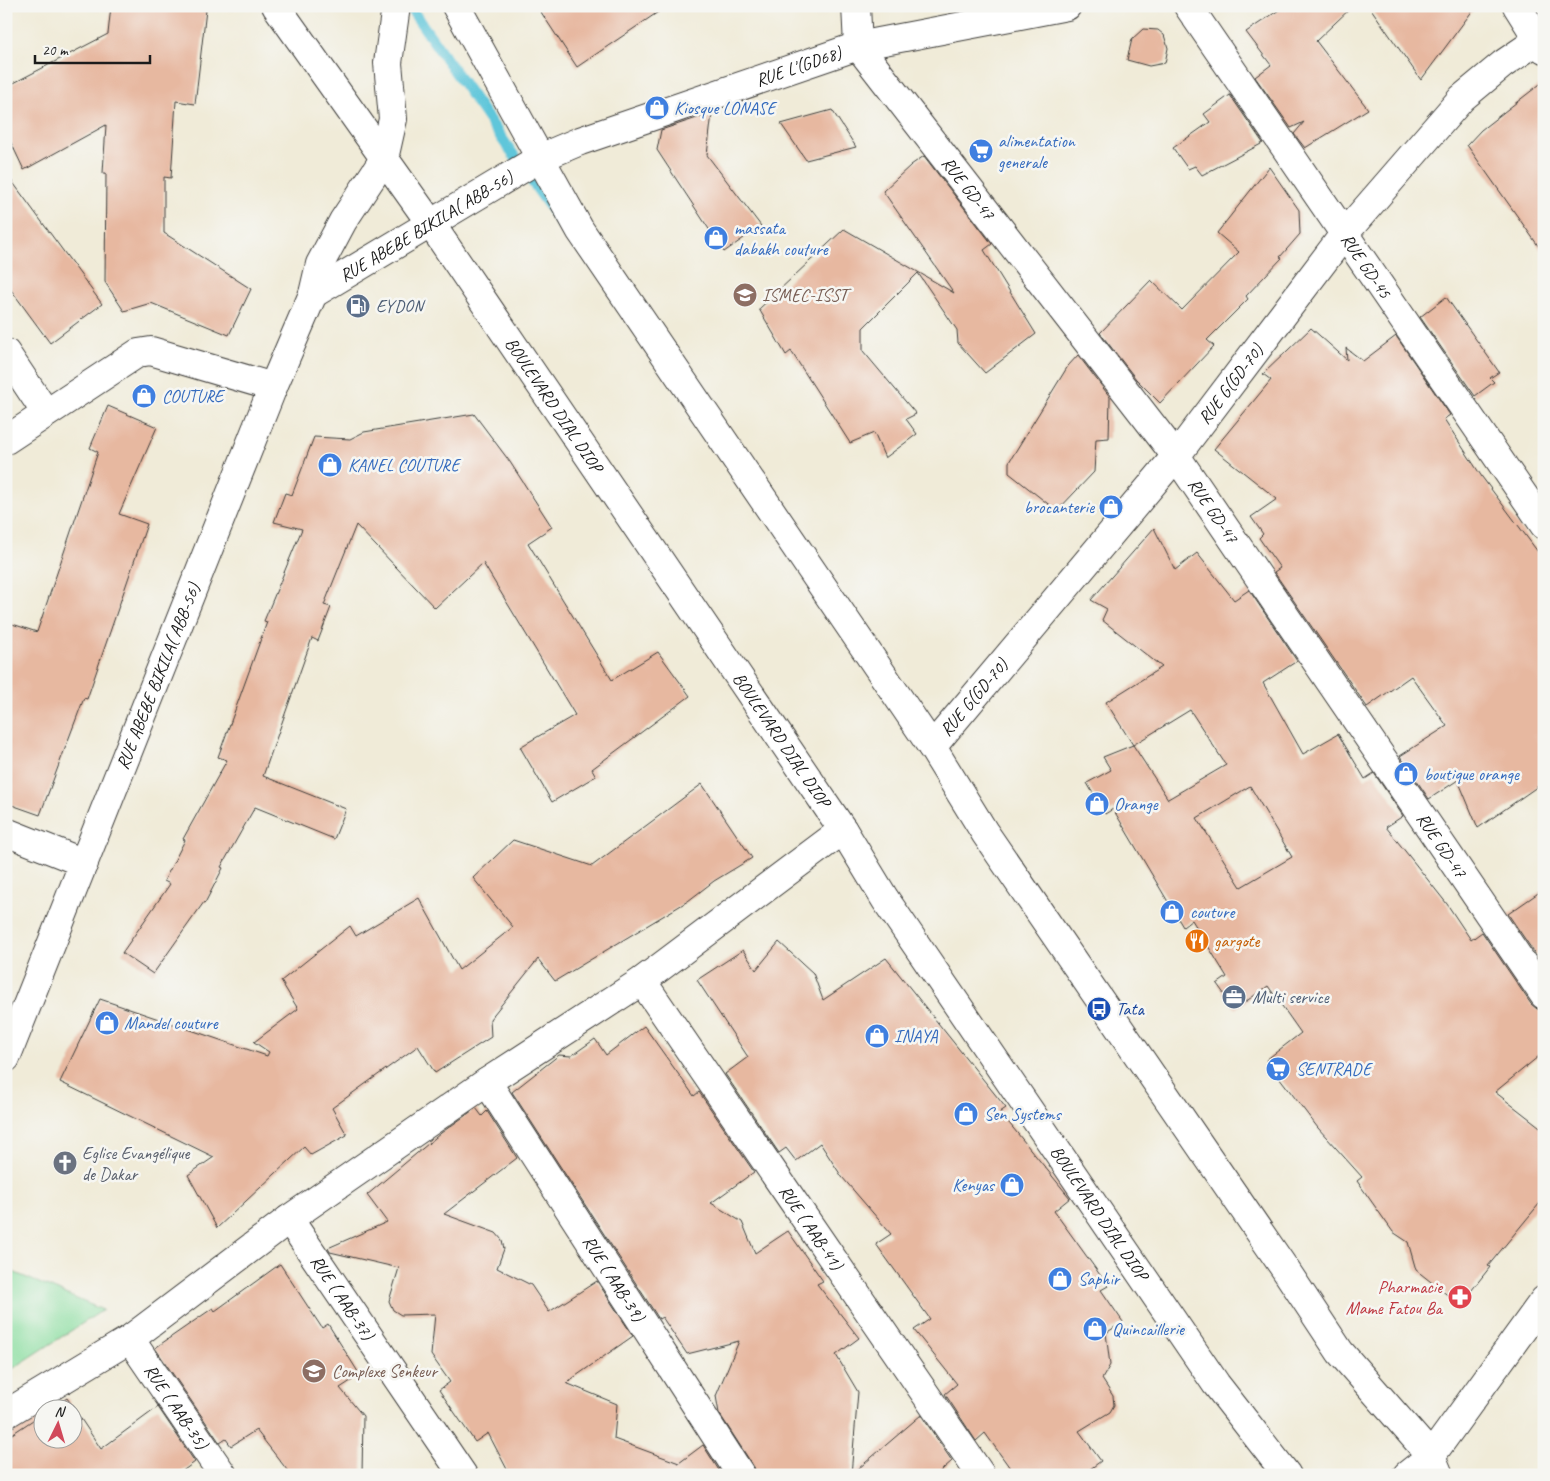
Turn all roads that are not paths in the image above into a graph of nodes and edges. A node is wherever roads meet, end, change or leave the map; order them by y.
1 (276, 6) edge
2 (396, 6) edge
3 (456, 6) edge
4 (856, 6) edge
5 (1066, 6) edge
6 (1188, 6) edge
7 (1517, 6) edge
8 (1542, 42) edge
9 (858, 46) junction
10 (540, 158) junction
11 (384, 159) junction
12 (431, 224) junction
13 (1345, 233) junction
14 (313, 294) junction
15 (6, 352) edge
16 (273, 387) junction
17 (46, 413) junction
18 (6, 440) edge
19 (1176, 456) junction
20 (1544, 525) edge
21 (932, 747) junction
22 (843, 830) junction
23 (6, 832) edge
24 (84, 863) junction
25 (642, 981) junction
26 (1544, 994) edge
27 (6, 1058) edge
28 (487, 1082) junction
29 (289, 1219) junction
30 (1544, 1300) edge
31 (130, 1339) junction
32 (6, 1414) edge
33 (1435, 1465) edge
34 (223, 1475) edge
35 (463, 1475) edge
36 (741, 1475) edge
37 (981, 1475) edge
38 (1286, 1475) edge
39 (1407, 1475) edge

1 - 11 street, BOULEVARD DIAL DIOP
2 - 11 street
3 - 10 street
4 - 9 street
5 - 9 street, RUE L'(GD68)
6 - 13 street, RUE GD-45
7 - 8 street
8 - 13 street, RUE G(GD-70)
9 - 10 street, RUE L'(GD68)
9 - 19 street, RUE GD-47
10 - 12 street, RUE ABEBE BIKILA( ABB-56)
10 - 21 street
11 - 12 street, BOULEVARD DIAL DIOP
11 - 14 street, RUE ABEBE BIKILA( ABB-56)
12 - 14 street, RUE ABEBE BIKILA( ABB-56)
12 - 22 street, BOULEVARD DIAL DIOP
13 - 19 street, RUE G(GD-70)
13 - 20 street, RUE GD-45
14 - 16 street, RUE ABEBE BIKILA( ABB-56)
15 - 17 street
16 - 17 street
16 - 24 street, RUE ABEBE BIKILA( ABB-56)
17 - 18 street
19 - 21 street, RUE G(GD-70)
19 - 26 street, RUE GD-47
21 - 33 street
22 - 25 street
22 - 38 street, BOULEVARD DIAL DIOP
23 - 24 street
24 - 27 street, RUE ABEBE BIKILA( ABB-56)
25 - 28 street
25 - 37 street, RUE ( AAB-41)
28 - 29 street
28 - 36 street, RUE ( AAB-39)
29 - 31 street
29 - 35 street, RUE ( AAB-37)
30 - 33 street
31 - 32 street
31 - 34 street, RUE ( AAB-35)
33 - 39 street

